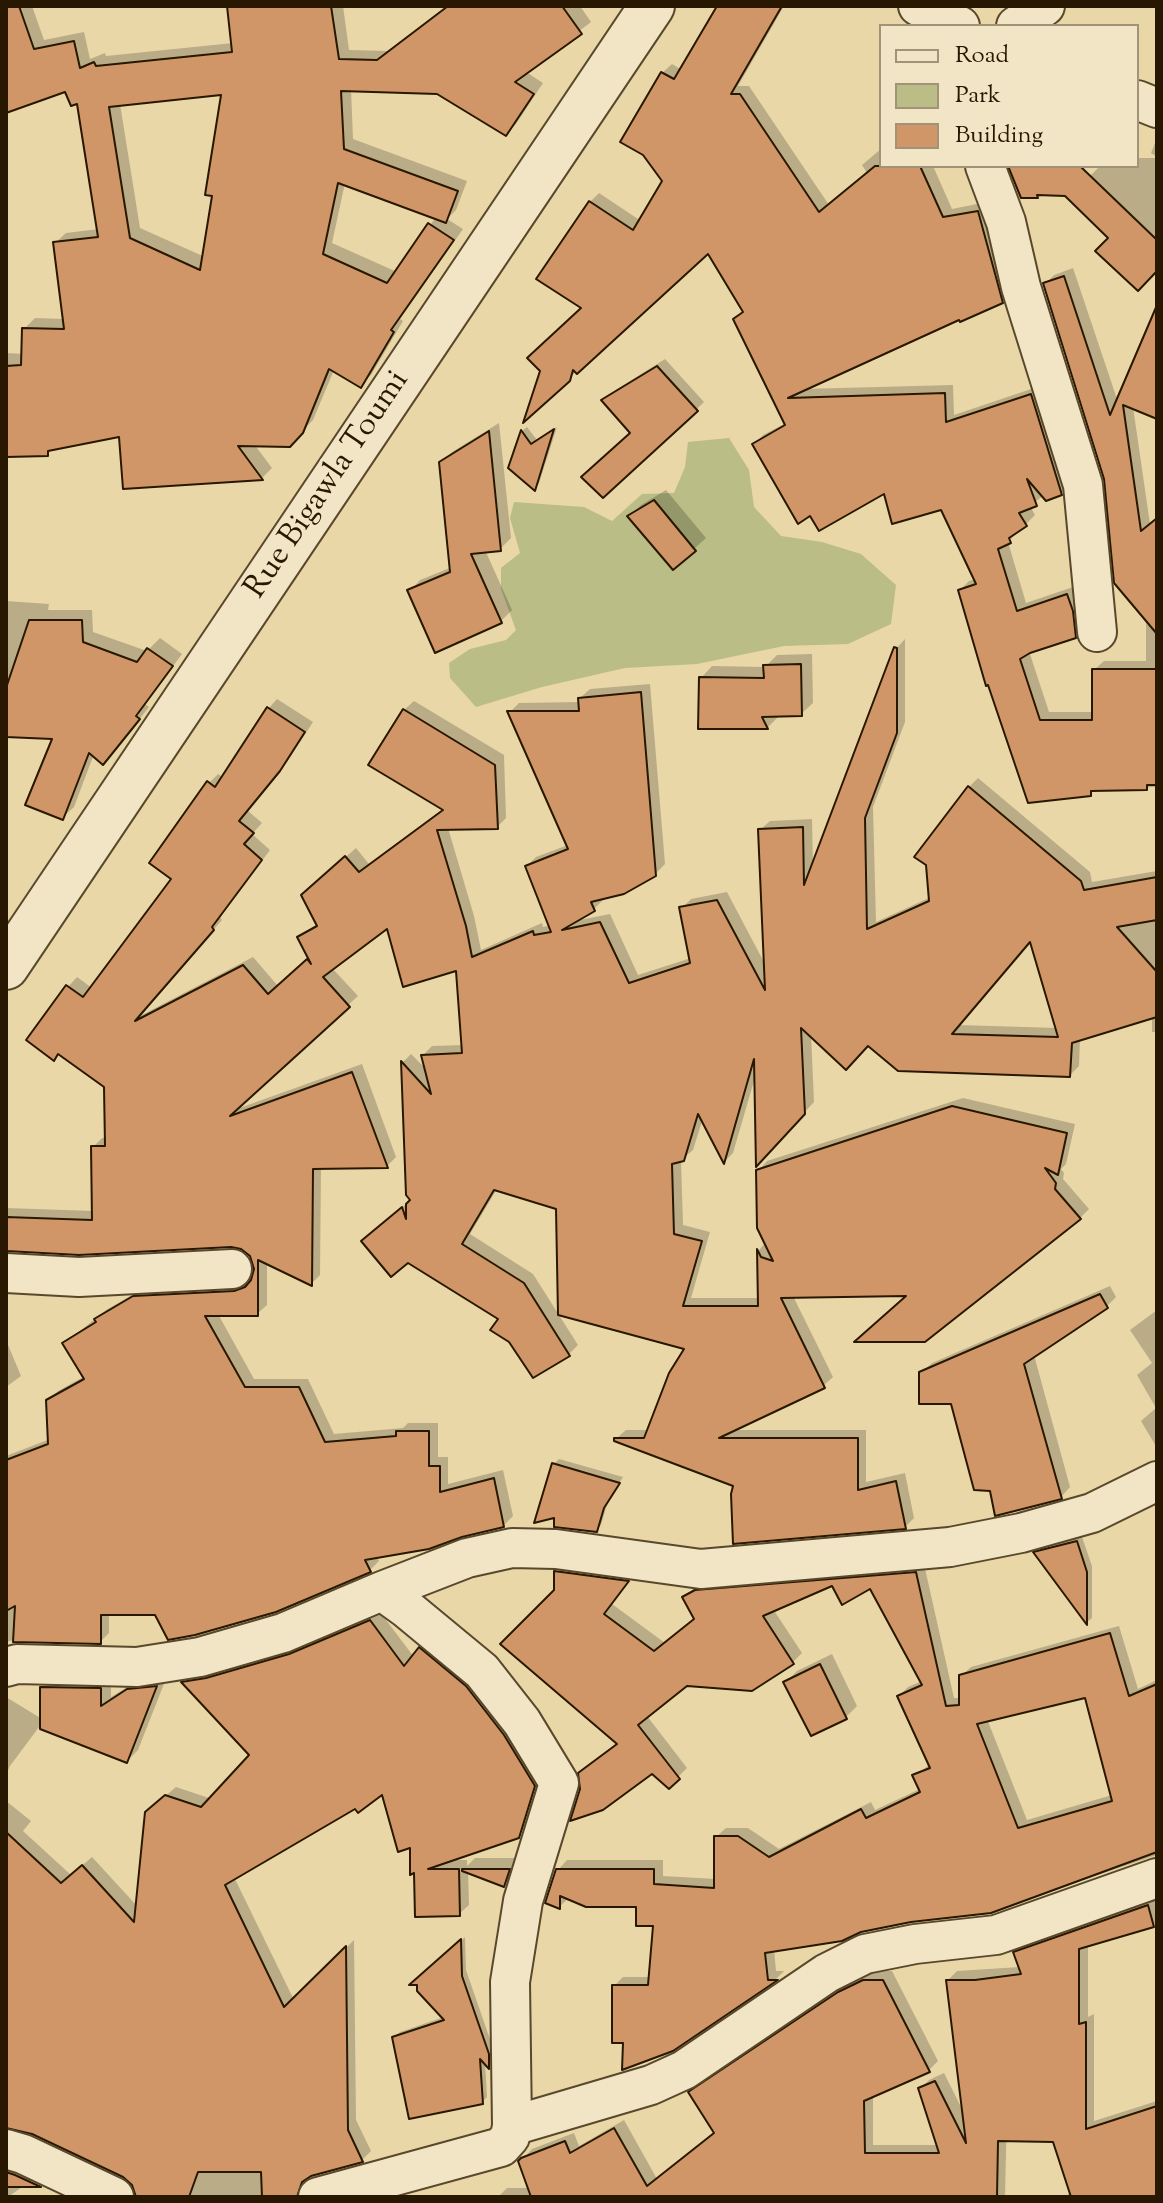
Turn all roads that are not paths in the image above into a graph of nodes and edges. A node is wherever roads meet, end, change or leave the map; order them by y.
1 (652, 6) edge
2 (1045, 6) edge
3 (1019, 24) edge
4 (986, 168) edge
5 (1097, 632) dead end
6 (6, 967) edge
7 (232, 1269) dead end
8 (6, 1273) edge
9 (1157, 1481) edge
10 (382, 1591) junction
11 (6, 1667) edge
12 (1157, 1878) edge
13 (512, 2126) junction
14 (6, 2149) edge
15 (114, 2197) edge
16 (318, 2197) edge

1 - 6 street, Rue Bigawla Toumi
2 - 3 street
4 - 5 street
7 - 8 street
9 - 10 street
10 - 11 street
10 - 13 street
12 - 13 street
13 - 16 street
14 - 15 street

